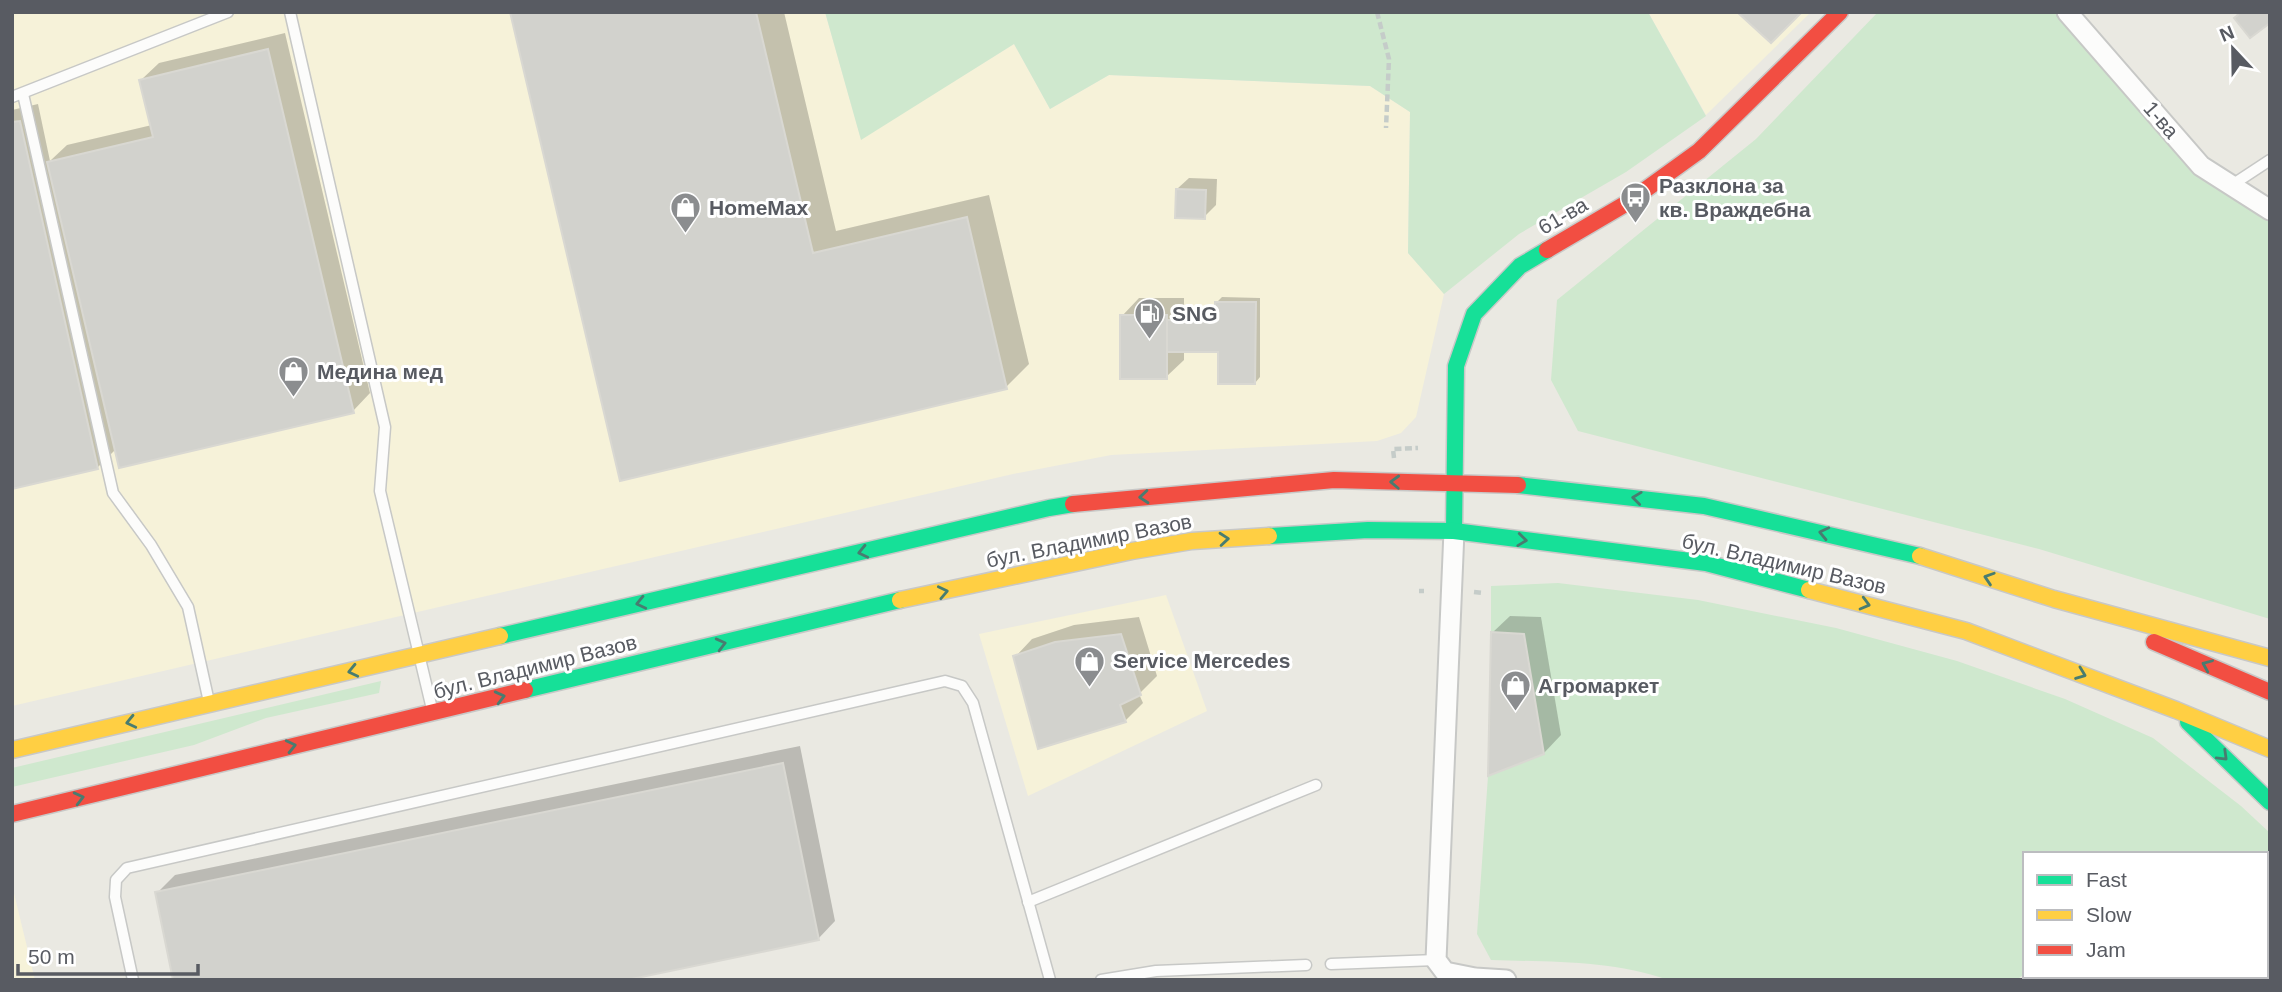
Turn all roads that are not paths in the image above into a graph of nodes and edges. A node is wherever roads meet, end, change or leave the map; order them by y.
1 (228, 12) edge
2 (290, 12) edge
3 (1840, 12) edge
4 (2067, 12) edge
5 (18, 95) edge
6 (2270, 160) edge
7 (2232, 185) junction
8 (2270, 210) edge
9 (1455, 484) junction
10 (1454, 531) junction
11 (2054, 599) junction
12 (419, 655) junction
13 (2270, 658) edge
14 (2270, 692) edge
15 (210, 704) junction
16 (2175, 710) junction
17 (434, 713) junction
18 (2270, 749) edge
19 (12, 750) edge
20 (1316, 785) dead end
21 (2270, 802) edge
22 (12, 814) edge
23 (1028, 902) junction
24 (1436, 960) junction
25 (1331, 964) dead end
26 (1306, 965) dead end
27 (133, 980) edge
28 (1050, 980) edge
29 (1103, 980) edge
30 (1506, 980) edge

1 - 5 lane
2 - 12 lane
3 - 9 main road, 61-ва
4 - 7 street, 1-ва
5 - 15 lane
6 - 7 lane
7 - 8 street, 1-ва
9 - 10 main road, 61-ва
11 -> 9 main road, бул. Владимир Вазов
9 -> 12 main road, бул. Владимир Вазов
10 -> 16 main road, бул. Владимир Вазов
17 -> 10 main road, бул. Владимир Вазов
10 - 24 street
11 - 13 main road
14 -> 11 main road
12 -> 15 main road, бул. Владимир Вазов
12 - 17 lane
15 -> 19 main road, бул. Владимир Вазов
16 - 18 main road, бул. Владимир Вазов
16 -> 21 main road
22 -> 17 main road, бул. Владимир Вазов
20 - 23 lane
23 - 27 lane
23 - 28 lane
24 - 25 lane
24 - 30 street
26 - 29 lane

